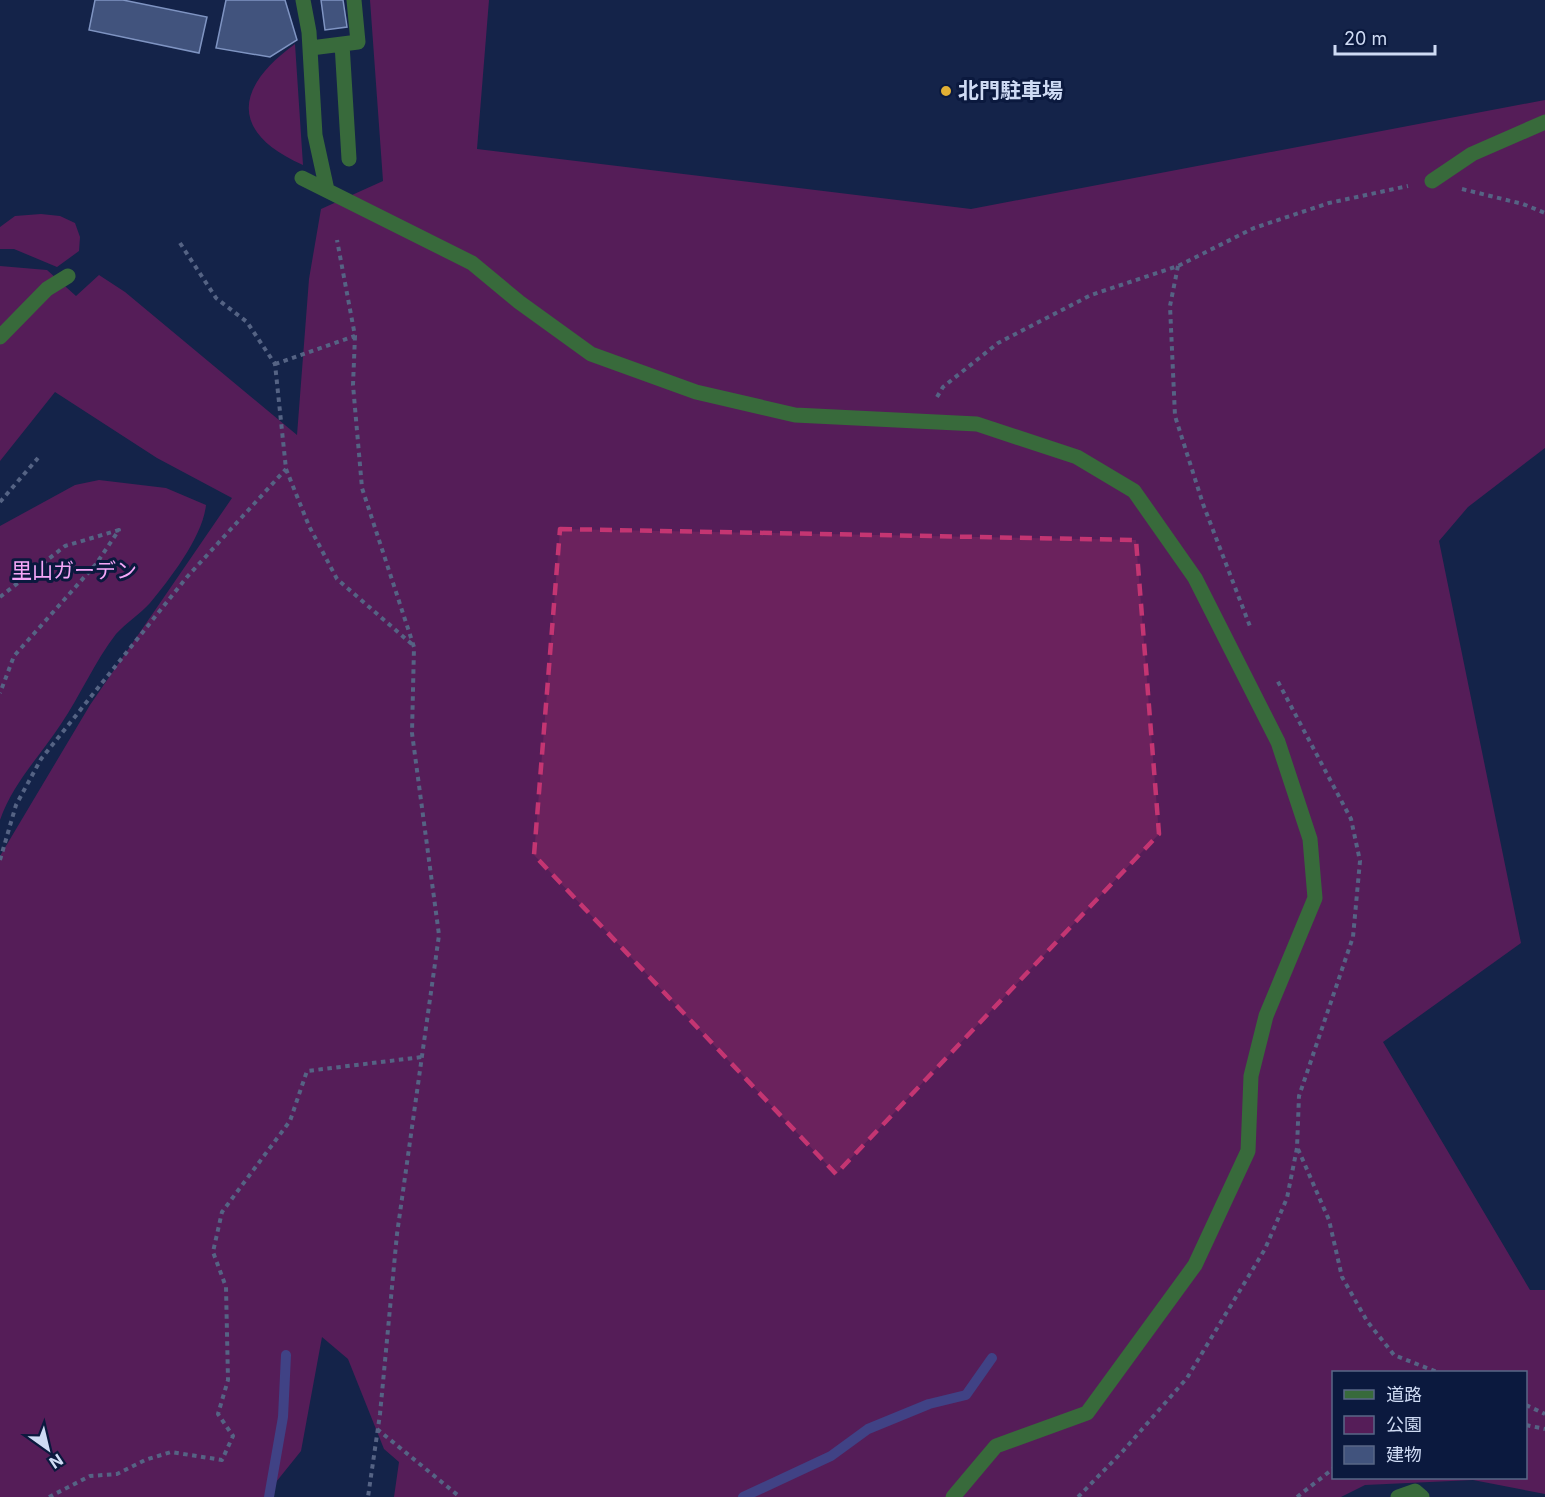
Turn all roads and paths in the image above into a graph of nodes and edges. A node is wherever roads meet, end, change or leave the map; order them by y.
1 (303, 0) edge
2 (354, 0) edge
3 (342, 44) junction
4 (311, 48) junction
5 (1545, 122) edge
6 (349, 159) dead end
7 (302, 178) dead end
8 (1432, 181) junction
9 (327, 190) junction
10 (1545, 213) edge
11 (337, 240) dead end
12 (180, 243) dead end
13 (1178, 266) junction
14 (68, 276) dead end
15 (355, 336) junction
16 (0, 337) edge
17 (276, 364) junction
18 (943, 387) dead end
19 (38, 458) dead end
20 (285, 469) junction
21 (0, 502) edge
22 (0, 597) edge
23 (1252, 632) dead end
24 (414, 647) junction
25 (1272, 671) dead end
26 (0, 693) edge
27 (0, 860) edge
28 (422, 1057) junction
29 (1298, 1148) junction
30 (1434, 1371) edge
31 (1527, 1405) edge
32 (1545, 1414) edge
33 (1527, 1425) edge
34 (377, 1429) junction
35 (1545, 1429) edge
36 (1332, 1469) edge
37 (49, 1497) edge
38 (368, 1497) edge
39 (460, 1497) edge
40 (953, 1497) edge
41 (1078, 1497) edge
42 (1297, 1497) edge
43 (1398, 1497) edge
44 (1422, 1497) edge

1 - 4 street
2 - 3 street
3 - 4 street
3 - 6 street
4 - 9 street
5 - 8 street
7 - 9 street
8 - 10 path
8 - 13 path
9 - 40 street
11 - 15 path
12 - 17 path
13 - 18 path
13 - 23 path
14 - 16 street
15 - 17 path
15 - 24 path
17 - 20 path
19 - 21 path
20 - 24 path
20 - 27 path
22 - 26 path
24 - 28 path
25 - 29 path
28 - 34 path
28 - 37 path
29 - 30 path
29 - 41 path
31 - 32 path
33 - 35 path
34 - 38 path
34 - 39 path
36 - 42 path
43 - 44 street

